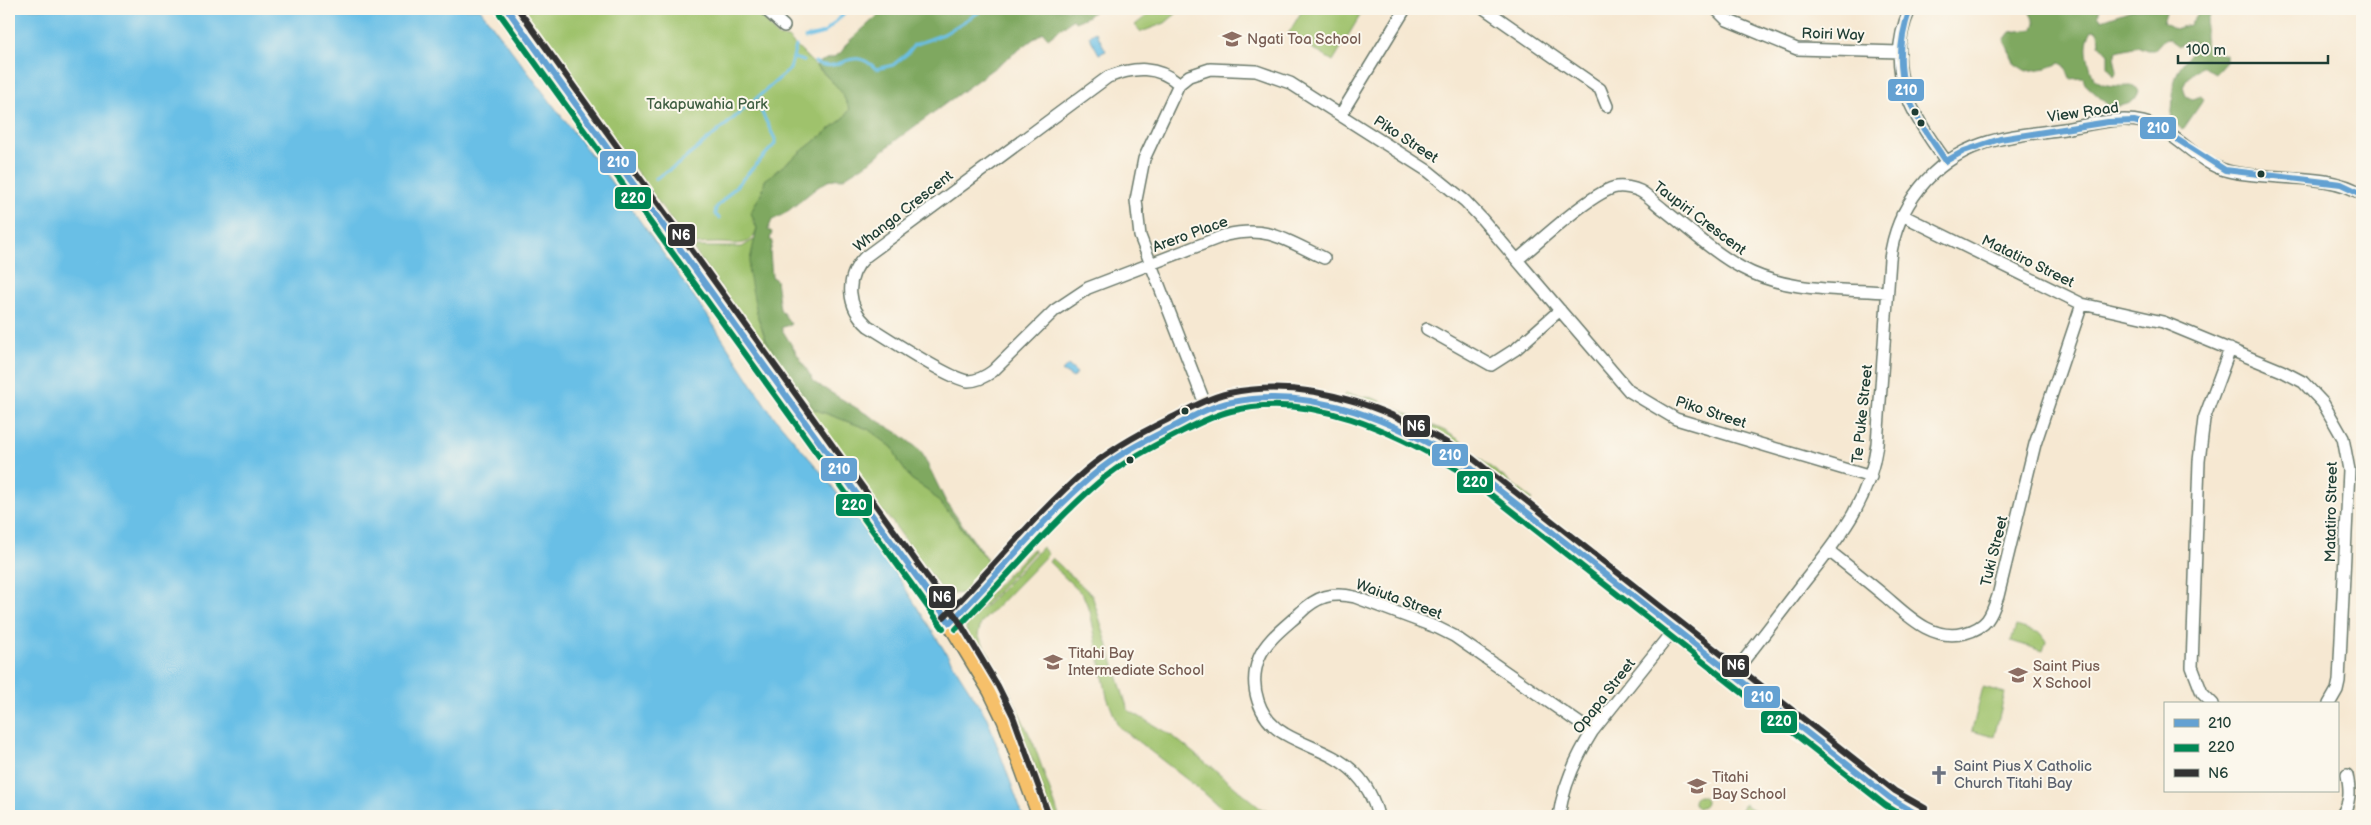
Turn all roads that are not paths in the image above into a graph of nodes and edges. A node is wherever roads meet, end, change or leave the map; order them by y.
1 (507, 9) edge
2 (765, 9) edge
3 (1405, 9) edge
4 (1485, 9) edge
5 (1716, 9) edge
6 (1910, 9) edge
7 (784, 26) dead end
8 (1900, 52) junction
9 (1179, 84) junction
10 (1608, 106) dead end
11 (1341, 114) junction
12 (1946, 161) junction
13 (2362, 194) edge
14 (1902, 215) junction
15 (1324, 258) dead end
16 (1517, 260) junction
17 (1150, 264) junction
18 (1887, 292) junction
19 (2082, 304) junction
20 (1560, 310) junction
21 (1427, 330) dead end
22 (2230, 349) junction
23 (1207, 409) junction
24 (1871, 476) junction
25 (1830, 550) junction
26 (950, 623) junction
27 (1675, 628) junction
28 (1733, 674) junction
29 (2211, 702) edge
30 (2330, 702) edge
31 (1592, 732) junction
32 (2348, 775) dead end
33 (1040, 816) edge
34 (1378, 816) edge
35 (1559, 816) edge
36 (1920, 816) edge
37 (2342, 816) edge

1 - 26 main road
2 - 7 street
3 - 11 street
4 - 10 street
5 - 8 street, Roiri Way
6 - 8 street
8 - 12 street
9 - 11 street, Piko Street
9 - 17 street
9 - 17 street, Whanga Crescent
11 - 16 street, Piko Street
12 - 13 street, View Road
12 - 14 street, Te Puke Street
14 - 18 street, Te Puke Street
14 - 19 street, Matatiro Street
15 - 17 street, Arero Place
16 - 18 street, Taupiri Crescent
16 - 20 street, Piko Street
17 - 23 street
18 - 24 street, Te Puke Street
19 - 22 street, Matatiro Street
19 - 25 street, Tuki Street
20 - 21 street
20 - 24 street, Piko Street
22 - 29 street
22 - 30 street, Matatiro Street
23 - 26 street
23 - 27 street
24 - 25 street, Te Puke Street
25 - 28 street, Te Puke Street
26 - 33 main road
27 - 28 street
27 - 31 street, Opapa Street
28 - 36 street
31 - 34 street, Waiuta Street
31 - 35 street, Opapa Street
32 - 37 street

